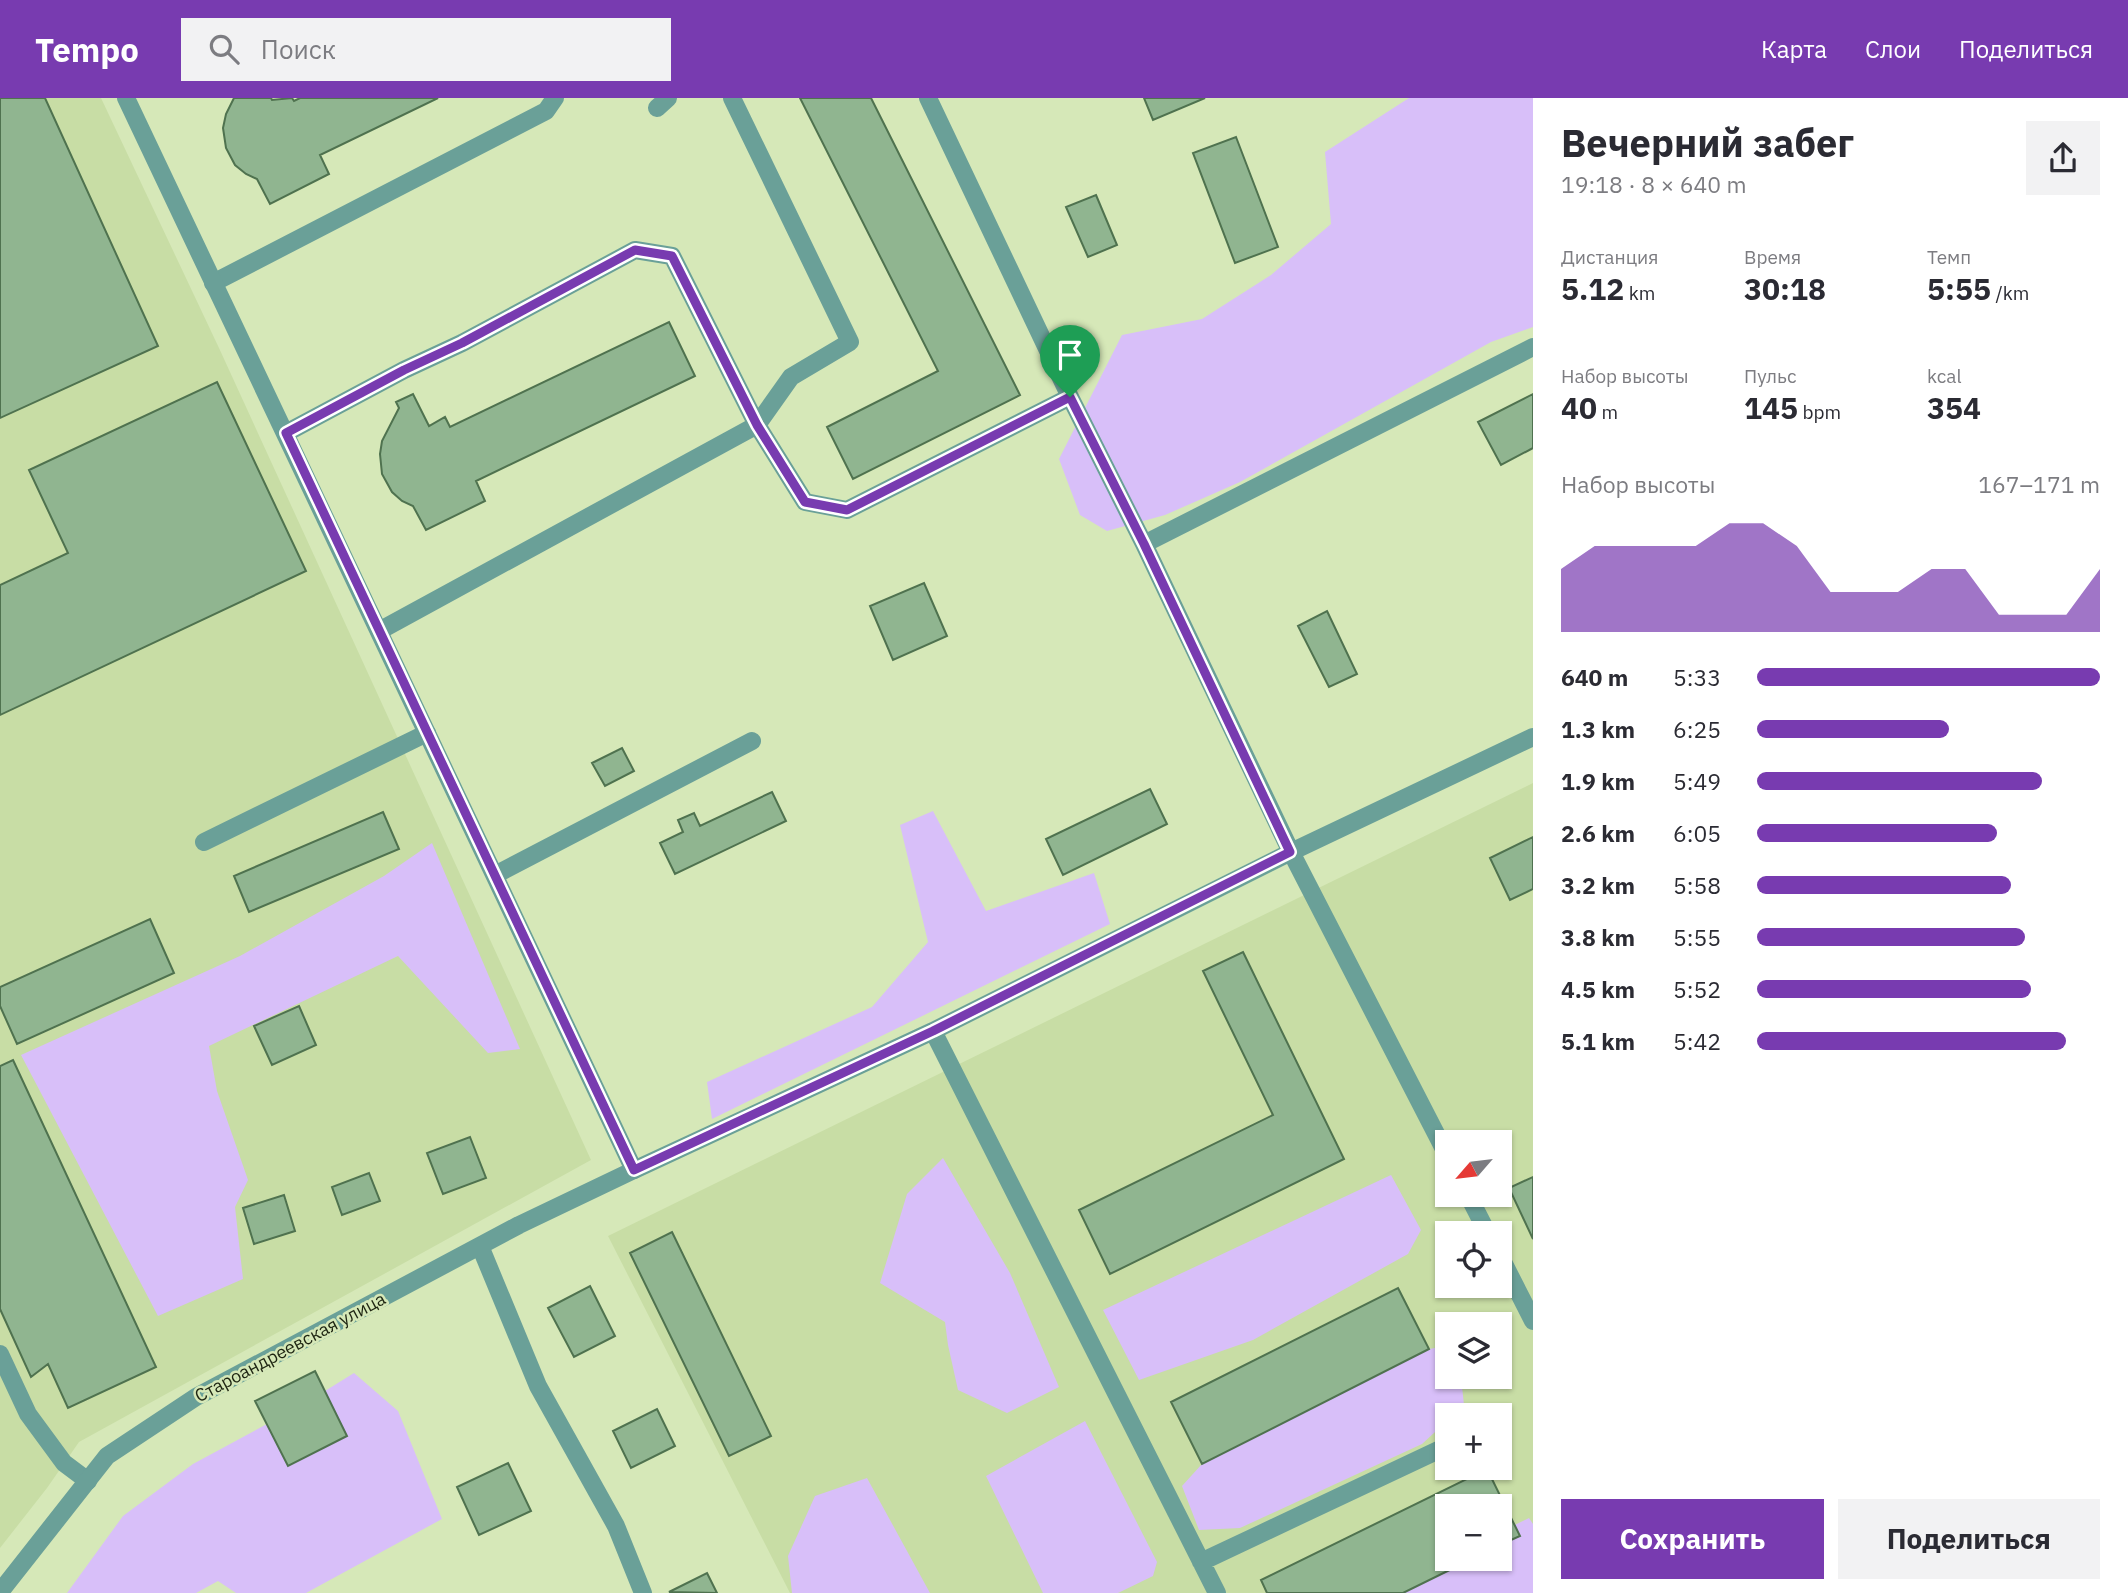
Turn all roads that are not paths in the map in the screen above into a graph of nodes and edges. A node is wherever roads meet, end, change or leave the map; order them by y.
1 (555, 98) edge
2 (732, 98) edge
3 (928, 98) edge
4 (133, 100) edge
5 (213, 283) junction
6 (1533, 346) edge
7 (1070, 397) junction
8 (757, 425) junction
9 (286, 433) junction
10 (1144, 544) junction
11 (379, 631) junction
12 (427, 733) junction
13 (1533, 737) edge
14 (752, 741) dead end
15 (204, 842) dead end
16 (1290, 852) junction
17 (495, 875) junction
18 (933, 1031) junction
19 (1435, 1132) edge
20 (634, 1170) junction
21 (480, 1246) junction
22 (1512, 1280) edge
23 (1533, 1321) edge
24 (0, 1354) edge
25 (1435, 1453) edge
26 (88, 1480) junction
27 (1202, 1562) junction
28 (0, 1592) edge
29 (643, 1593) edge
30 (1217, 1593) edge

1 - 5 street
2 - 8 street
3 - 7 street
4 - 5 street
5 - 9 street
6 - 10 street
7 - 8 street
7 - 10 street
8 - 9 street
8 - 11 street
9 - 11 street
10 - 16 street
11 - 12 street
12 - 15 street
12 - 17 street
13 - 16 street, Староандреевская улица
14 - 17 street
16 - 18 street, Староандреевская улица
16 - 19 street
17 - 20 street
18 - 20 street, Староандреевская улица
18 - 27 street
20 - 21 street, Староандреевская улица
21 - 26 street, Староандреевская улица
21 - 29 street
22 - 23 street
24 - 26 street
25 - 27 street
26 - 28 street, Староандреевская улица
27 - 30 street

